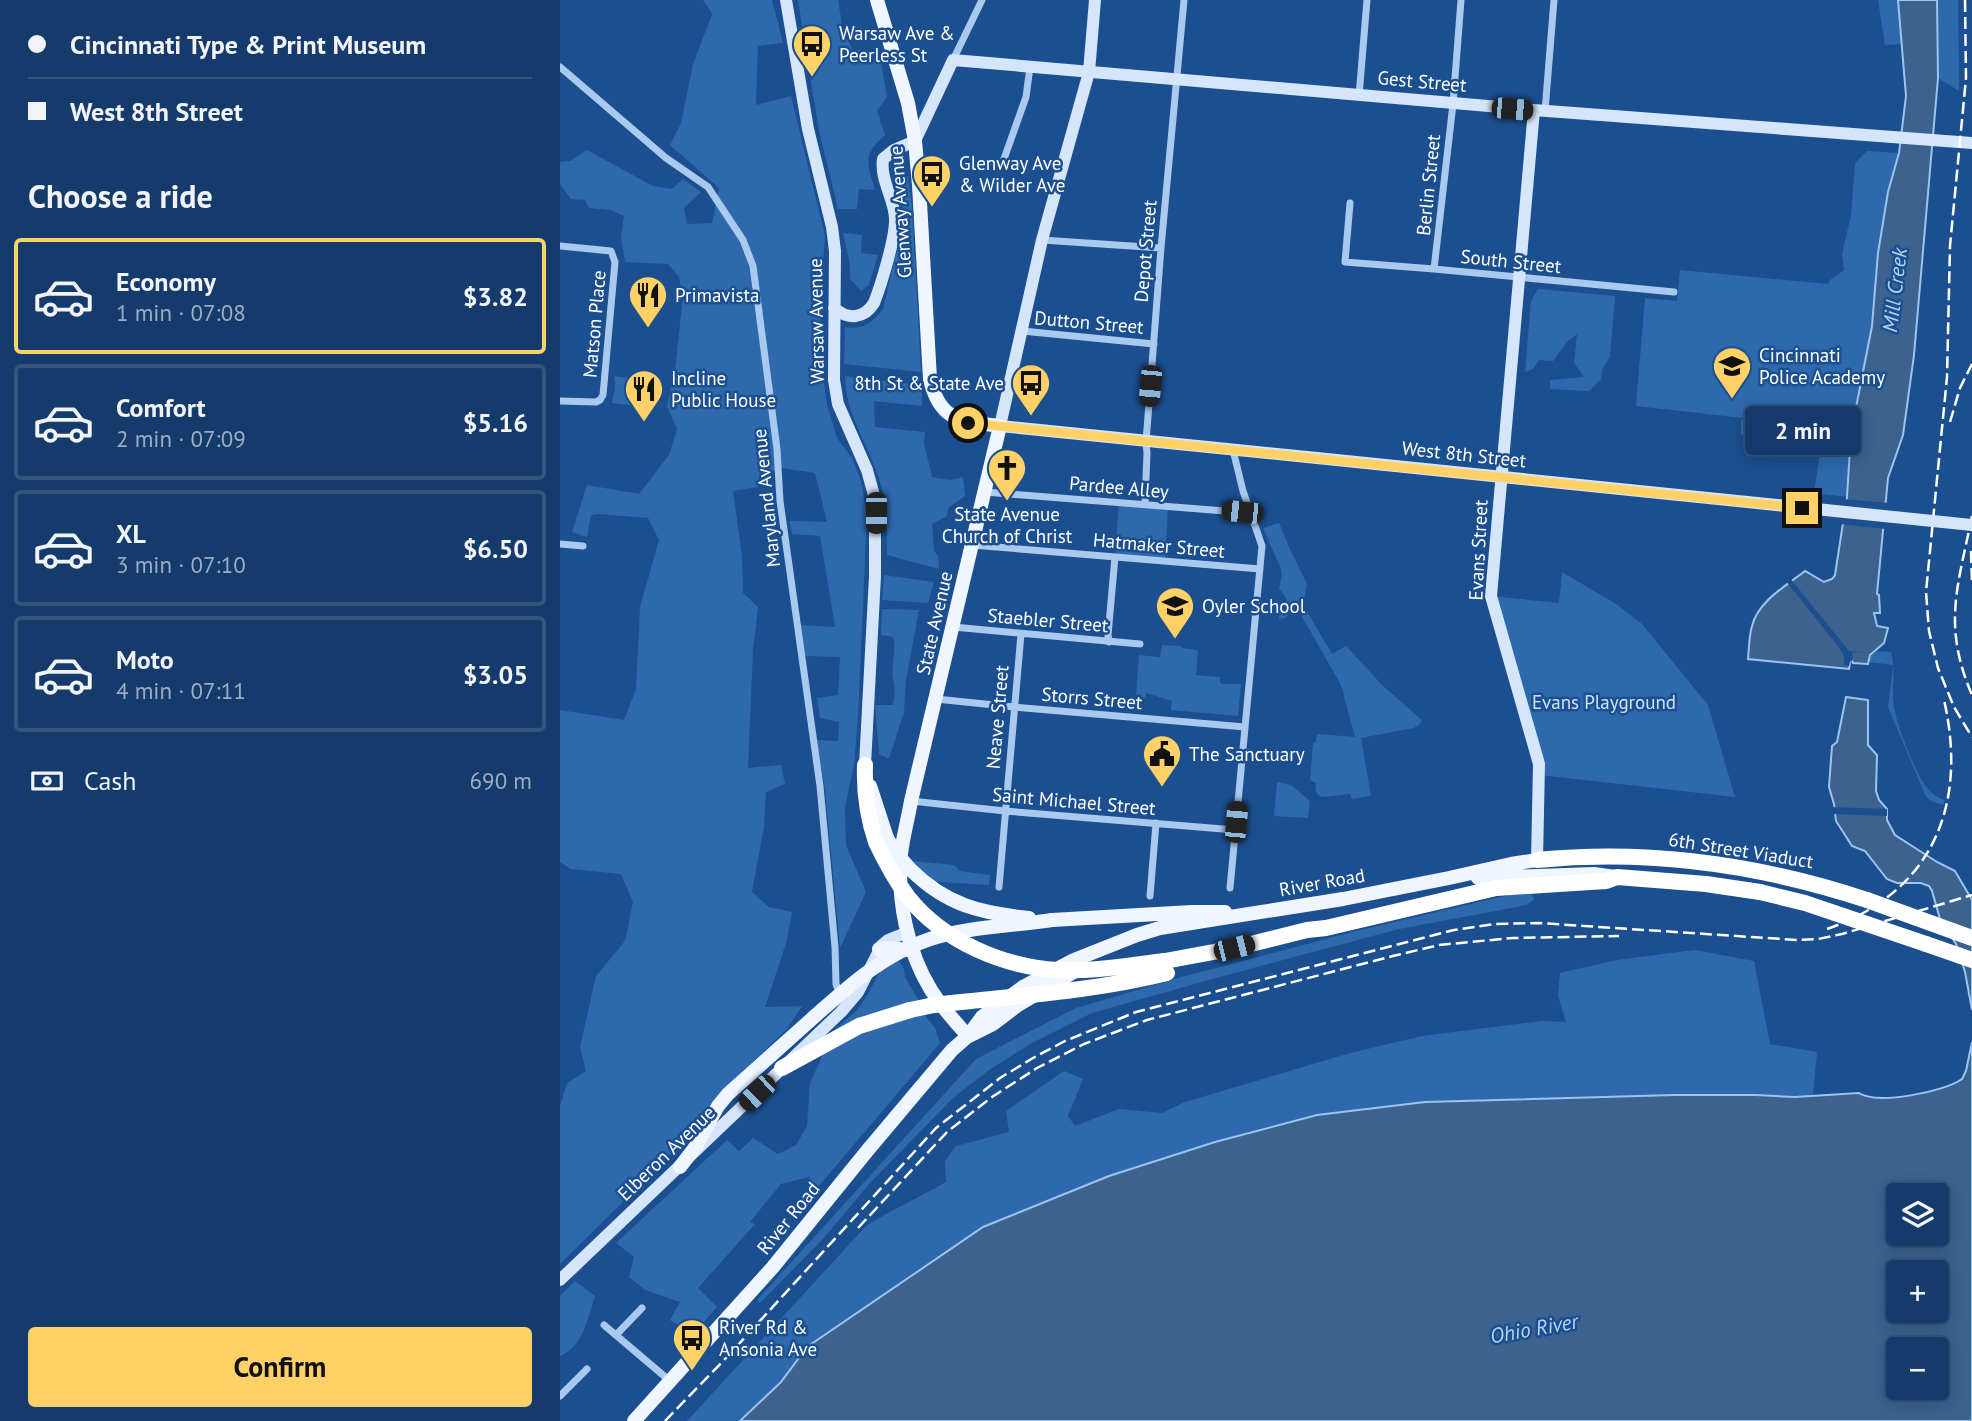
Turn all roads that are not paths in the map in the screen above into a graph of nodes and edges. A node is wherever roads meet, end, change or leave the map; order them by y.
1 (786, 0) edge
2 (877, 0) edge
3 (982, 0) edge
4 (1095, 0) edge
5 (1184, 0) edge
6 (1367, 0) edge
7 (1461, 0) edge
8 (1554, 0) edge
9 (953, 60) junction
10 (560, 67) edge
11 (1030, 67) junction
12 (1088, 72) junction
13 (1177, 80) junction
14 (1359, 98) junction
15 (1453, 104) junction
16 (1539, 111) junction
17 (915, 142) junction
18 (1972, 143) edge
19 (1004, 159) dead end
20 (1350, 203) dead end
21 (1042, 240) junction
22 (560, 246) edge
23 (1161, 248) junction
24 (1434, 269) junction
25 (1518, 277) junction
26 (1674, 292) dead end
27 (834, 308) junction
28 (1022, 331) junction
29 (1154, 344) junction
30 (560, 401) edge
31 (954, 418) joint
32 (1000, 426) junction
33 (1146, 442) junction
34 (1238, 450) junction
35 (985, 492) junction
36 (1144, 504) junction
37 (1250, 513) junction
38 (1972, 525) edge
39 (560, 544) edge
40 (972, 545) junction
41 (583, 546) dead end
42 (1115, 557) junction
43 (1260, 569) junction
44 (953, 627) junction
45 (1021, 634) junction
46 (1109, 642) junction
47 (1140, 644) dead end
48 (936, 699) junction
49 (1014, 707) junction
50 (1245, 726) junction
51 (865, 765) joint
52 (911, 801) junction
53 (1005, 811) junction
54 (1156, 823) junction
55 (1235, 830) junction
56 (881, 840) junction
57 (1537, 860) junction
58 (1594, 871) junction
59 (1449, 878) junction
60 (999, 887) dead end
61 (1230, 888) dead end
62 (1150, 896) dead end
63 (1258, 913) junction
64 (1052, 920) junction
65 (908, 932) junction
66 (1972, 938) edge
67 (879, 949) junction
68 (914, 951) junction
69 (1972, 960) edge
70 (1166, 967) junction
71 (847, 1004) junction
72 (968, 1037) junction
73 (782, 1068) junction
74 (680, 1167) junction
75 (560, 1280) edge
76 (642, 1308) dead end
77 (604, 1325) dead end
78 (616, 1335) junction
79 (587, 1369) dead end
80 (670, 1381) junction
81 (560, 1396) edge
82 (634, 1421) edge

1 - 27 main road, Warsaw Avenue
2 - 17 main road, Glenway Avenue
3 - 9 street
4 - 12 main road, State Avenue
5 - 13 street, Depot Street
6 - 14 street
7 - 15 street, Berlin Street
8 - 16 street, Evans Street
9 - 11 main road, Gest Street
9 - 17 main road
10 - 71 street, Maryland Avenue
11 - 12 main road, Gest Street
11 - 19 street
12 - 13 main road, Gest Street
12 - 21 main road, State Avenue
13 - 14 main road, Gest Street
13 - 23 street, Depot Street
14 - 15 main road, Gest Street
15 - 16 main road, Gest Street
15 - 24 street, Berlin Street
16 - 18 main road, Gest Street
16 - 25 main road, Evans Street
17 - 27 main road
17 - 31 main road, Glenway Avenue
20 - 24 street, South Street
21 - 23 street
21 - 28 main road, State Avenue
22 - 30 street, Matson Place
23 - 29 street, Depot Street
24 - 25 street, South Street
25 - 26 street, South Street
25 - 57 main road, Evans Street
27 - 51 main road, Warsaw Avenue
28 - 29 street, Dutton Street
28 - 32 main road, State Avenue
29 - 33 street, Depot Street
31 - 32 main road, West 8th Street
32 - 33 main road, West 8th Street
32 - 35 main road, State Avenue
33 - 34 main road, West 8th Street
33 - 36 street, Depot Street
34 - 37 street
34 - 38 main road, West 8th Street, bridge
35 - 36 street, Pardee Alley
35 - 40 main road, State Avenue
36 - 37 street, Pardee Alley
37 - 43 street
39 - 41 street
40 - 42 street, Hatmaker Street
40 - 44 main road, State Avenue
42 - 43 street, Hatmaker Street
42 - 46 street
43 - 50 street
44 - 45 street, Staebler Street
44 - 48 main road, State Avenue
45 - 46 street, Staebler Street
45 - 49 street, Neave Street
46 - 47 street, Staebler Street
48 - 49 street, Storrs Street
48 - 52 main road, State Avenue
49 - 50 street, Storrs Street
49 - 53 street, Neave Street
50 - 55 street
51 - 56 highway
52 - 53 street, Saint Michael Street
52 - 65 main road, State Avenue
53 - 54 street, Saint Michael Street
53 - 60 street, Neave Street
54 - 55 street, Saint Michael Street
54 - 62 street
55 - 61 street
56 - 64 main road, bridge
56 - 70 highway, bridge
57 - 58 highway, 6th Street Viaduct
57 - 59 main road, River Road
58 - 59 main road, River Road
58 - 66 highway, 6th Street Viaduct, bridge
58 - 69 highway, 6th Street Viaduct, bridge
58 - 70 highway
59 - 63 main road, River Road
63 - 64 main road
63 - 72 main road, River Road
64 - 74 main road, bridge
65 - 67 main road
65 - 68 main road, State Avenue
67 - 68 main road
67 - 71 main road, Elberon Avenue
68 - 72 main road, State Avenue
70 - 73 highway, bridge
71 - 73 main road, Elberon Avenue
72 - 80 main road, River Road
73 - 74 main road, Elberon Avenue
74 - 75 main road, Elberon Avenue
76 - 78 street
77 - 78 street
78 - 80 street
79 - 81 street
80 - 82 main road, River Road

